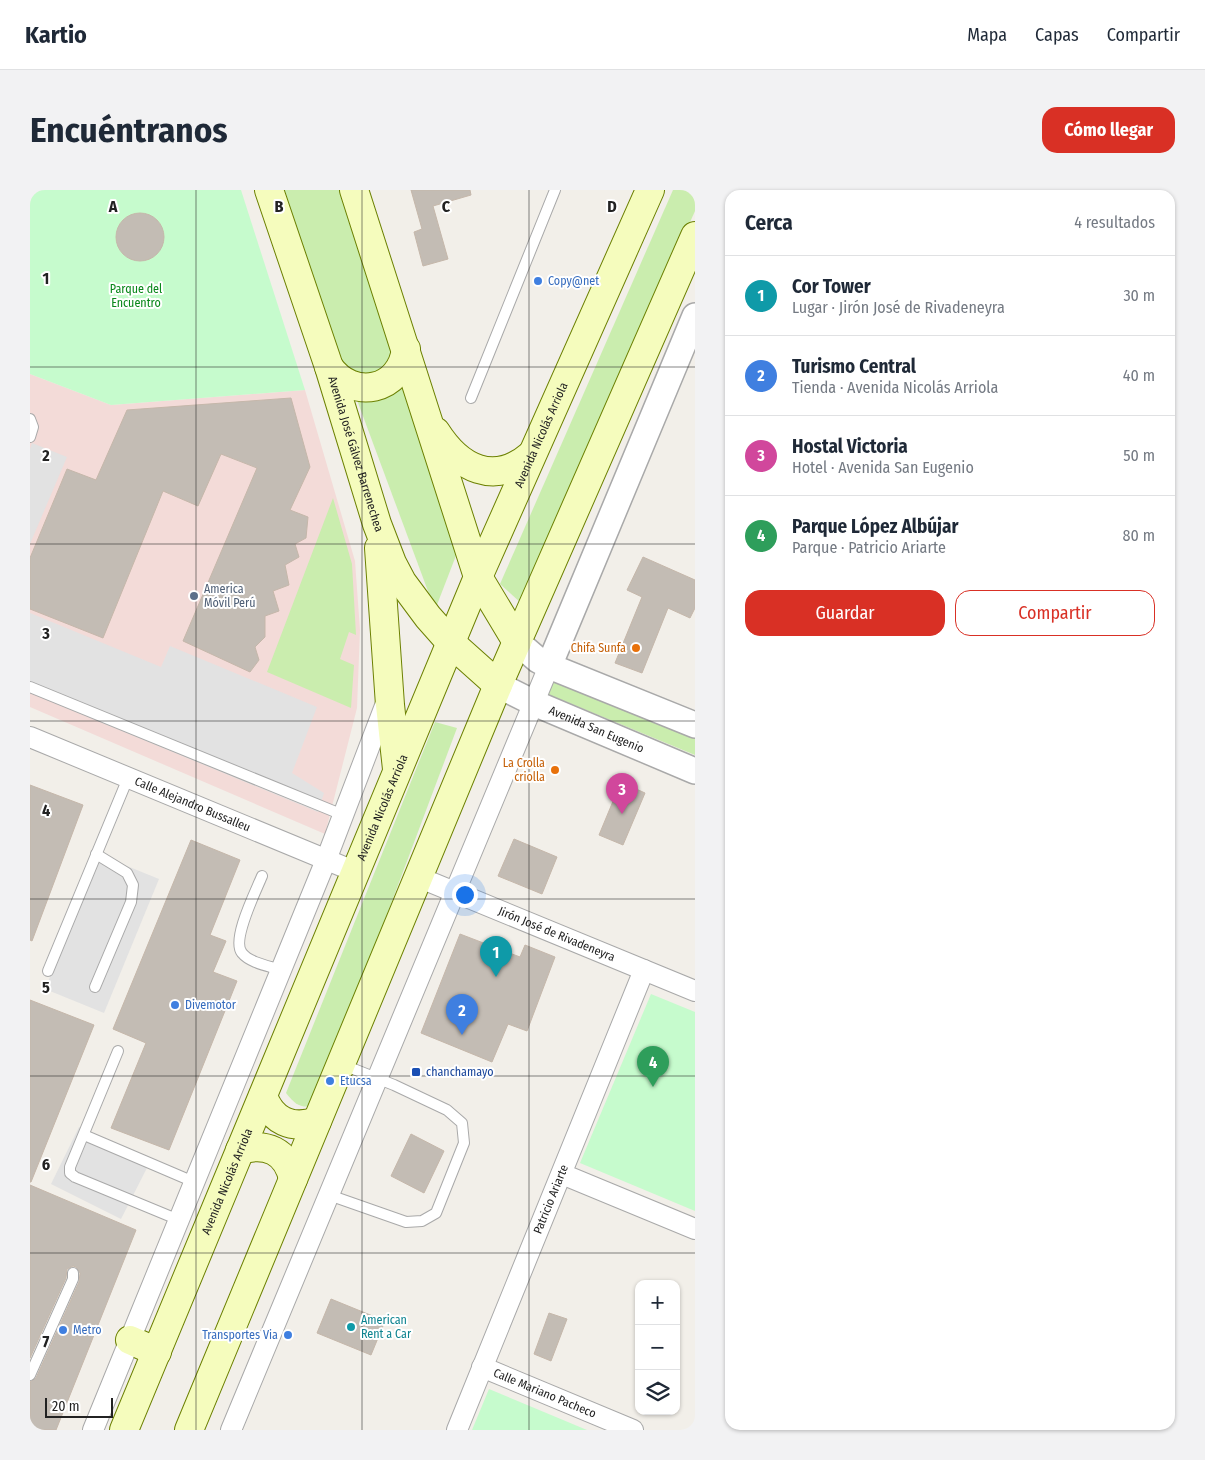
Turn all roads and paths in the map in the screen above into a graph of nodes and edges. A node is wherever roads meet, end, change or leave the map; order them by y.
1 (269, 190) edge
2 (354, 190) edge
3 (555, 190) edge
4 (650, 190) edge
5 (695, 236) edge
6 (695, 316) edge
7 (406, 349) junction
8 (329, 367) junction
9 (471, 398) dead end
10 (427, 418) junction
11 (30, 420) edge
12 (30, 437) edge
13 (531, 454) junction
14 (377, 524) junction
15 (478, 577) junction
16 (517, 642) junction
17 (451, 643) junction
18 (548, 666) junction
19 (498, 684) junction
20 (30, 688) edge
21 (390, 694) junction
22 (534, 703) junction
23 (695, 725) edge
24 (30, 737) edge
25 (398, 771) junction
26 (695, 771) edge
27 (128, 778) junction
28 (343, 815) junction
29 (96, 854) junction
30 (326, 860) junction
31 (356, 872) junction
32 (262, 876) dead end
33 (418, 876) junction
34 (454, 891) junction
35 (48, 970) dead end
36 (281, 970) junction
37 (644, 970) junction
38 (95, 987) dead end
39 (695, 991) edge
40 (118, 1051) dead end
41 (340, 1064) junction
42 (376, 1078) junction
43 (263, 1096) junction
44 (317, 1121) junction
45 (84, 1135) junction
46 (240, 1150) junction
47 (562, 1174) junction
48 (293, 1179) junction
49 (194, 1182) junction
50 (329, 1195) junction
51 (179, 1220) junction
52 (695, 1229) edge
53 (73, 1273) dead end
54 (130, 1340) junction
55 (157, 1352) junction
56 (482, 1368) junction
57 (30, 1376) edge
58 (93, 1430) edge
59 (124, 1430) edge
60 (189, 1430) edge
61 (231, 1430) edge
62 (457, 1430) edge
63 (633, 1430) edge

1 - 8 main road, Avenida José Gálvez Barrenechea
2 - 7 main road
3 - 9 lane
4 - 13 main road, Avenida Nicolás Arriola
5 - 16 main road
6 - 18 street
7 - 8 main road
7 - 10 main road
8 - 14 main road, Avenida José Gálvez Barrenechea
10 - 13 main road
10 - 15 main road
11 - 12 lane
13 - 15 main road, Avenida Nicolás Arriola
14 - 17 main road, Avenida José Gálvez Barrenechea
14 - 21 main road
15 - 16 main road
15 - 17 main road, Avenida Nicolás Arriola
16 - 18 street
16 - 19 main road
17 - 19 main road, Avenida José Gálvez Barrenechea
17 - 25 main road, Avenida Nicolás Arriola
18 - 22 street
18 - 23 street
19 - 22 street, Avenida San Eugenio
19 - 33 main road
20 - 28 lane
21 - 25 main road
21 - 28 street
22 - 26 street, Avenida San Eugenio
22 - 34 street
24 - 27 street, Calle Alejandro Bussalleu
25 - 31 main road, Avenida Nicolás Arriola
27 - 29 lane
27 - 30 street, Calle Alejandro Bussalleu
28 - 30 street
29 - 35 lane
29 - 38 lane
30 - 31 street, Calle Alejandro Bussalleu
30 - 36 street
31 - 43 main road, Avenida Nicolás Arriola
32 - 36 lane
33 - 34 street, Jirón José de Rivadeneyra
33 - 41 main road
34 - 37 street, Jirón José de Rivadeneyra
34 - 42 street
36 - 49 street
37 - 39 street, Jirón José de Rivadeneyra
37 - 47 street, Patricio Ariarte
40 - 45 lane
41 - 42 lane
41 - 44 main road
42 - 50 street
42 - 50 lane
43 - 44 main road
43 - 46 main road, Avenida Nicolás Arriola
44 - 48 main road
45 - 49 lane
45 - 51 lane
46 - 48 main road
46 - 55 main road, Avenida Nicolás Arriola
47 - 52 street
47 - 56 street, Patricio Ariarte
48 - 60 main road
49 - 51 street
50 - 61 street
51 - 54 street
53 - 57 lane
54 - 55 main road
54 - 58 street
55 - 59 main road, Avenida Nicolás Arriola
56 - 62 street, Patricio Ariarte
56 - 63 street, Calle Mariano Pacheco

